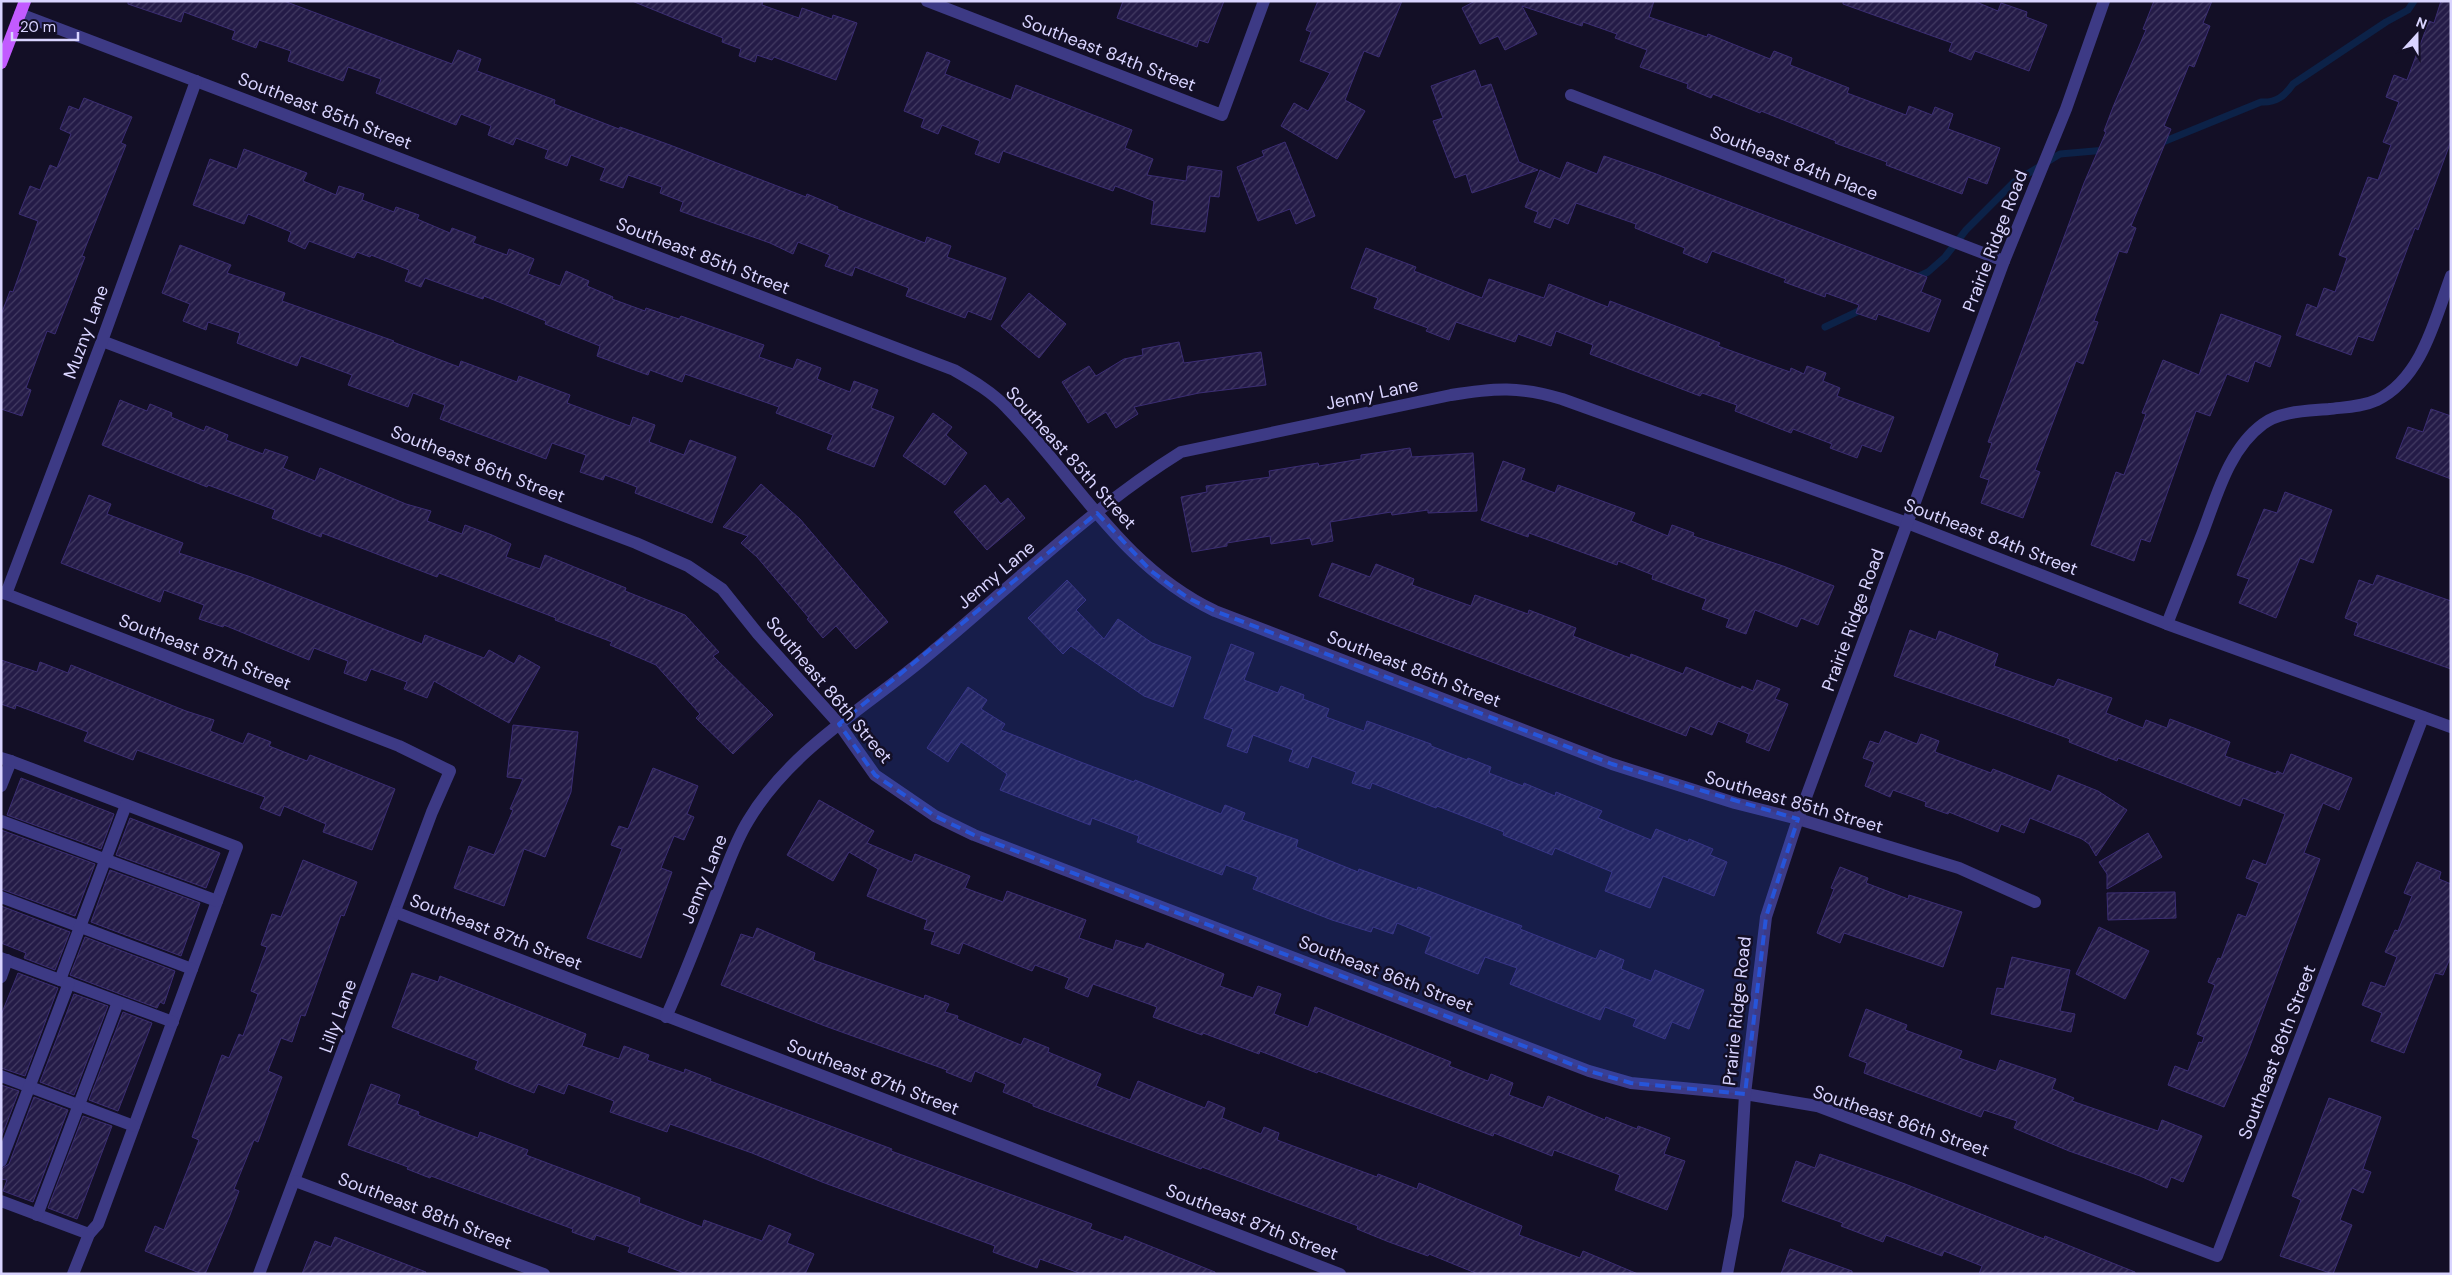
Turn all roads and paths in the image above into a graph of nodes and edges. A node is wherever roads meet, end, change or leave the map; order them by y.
1 (25, 1) edge
2 (927, 1) edge
3 (1264, 1) edge
4 (2104, 1) edge
5 (20, 14) junction
6 (1, 63) edge
7 (196, 81) junction
8 (1571, 96) dead end
9 (2004, 262) junction
10 (2451, 276) edge
11 (102, 341) junction
12 (1516, 388) joint
13 (1097, 513) junction
14 (1907, 524) junction
15 (3, 593) edge
16 (2167, 624) junction
17 (2423, 717) junction
18 (839, 724) junction
19 (2451, 727) edge
20 (6, 760) edge
21 (450, 771) joint
22 (1, 786) edge
23 (126, 805) junction
24 (1798, 819) junction
25 (1, 822) edge
26 (105, 860) junction
27 (1, 897) edge
28 (217, 901) junction
29 (2035, 902) dead end
30 (396, 912) junction
31 (80, 927) junction
32 (4, 959) edge
33 (192, 969) junction
34 (1, 976) edge
35 (64, 982) junction
36 (118, 1002) junction
37 (666, 1017) junction
38 (173, 1022) junction
39 (1, 1076) edge
40 (30, 1086) junction
41 (1745, 1094) junction
42 (79, 1105) junction
43 (134, 1126) junction
44 (1, 1161) edge
45 (295, 1181) junction
46 (1, 1201) edge
47 (37, 1214) junction
48 (89, 1234) junction
49 (74, 1274) edge
50 (259, 1274) edge
51 (544, 1274) edge
52 (1340, 1274) edge
53 (1727, 1274) edge

1 - 5 main road
2 - 3 street, Southeast 84th Street
4 - 9 street, Prairie Ridge Road
5 - 6 main road
5 - 7 street, Southeast 85th Street
7 - 11 street, Muzny Lane
7 - 13 street, Southeast 85th Street
8 - 9 street, Southeast 84th Place
9 - 14 street, Prairie Ridge Road
10 - 16 street
11 - 15 street, Muzny Lane
11 - 18 street, Southeast 86th Street
12 - 13 street, Jenny Lane
12 - 14 street, Southeast 84th Street
13 - 18 street, Jenny Lane
13 - 24 street, Southeast 85th Street
14 - 16 street, Southeast 84th Street
14 - 24 street, Prairie Ridge Road
15 - 21 street, Southeast 87th Street
16 - 17 street, Southeast 84th Street
17 - 19 street, Southeast 84th Street
17 - 41 street, Southeast 86th Street
18 - 37 street, Jenny Lane
18 - 41 street, Southeast 86th Street
20 - 22 street
20 - 23 street
21 - 30 street, Lilly Lane
23 - 26 street
23 - 28 street
24 - 29 street, Southeast 85th Street
24 - 41 street, Prairie Ridge Road
25 - 26 street
26 - 28 street
26 - 31 street
27 - 31 street
28 - 33 street
30 - 37 street, Southeast 87th Street
30 - 45 street, Lilly Lane
31 - 33 street
31 - 35 street
32 - 34 street
32 - 35 street
33 - 38 street
35 - 36 street
35 - 40 street
36 - 38 street
36 - 42 street
37 - 52 street, Southeast 87th Street
38 - 43 street
39 - 40 street
40 - 42 street
40 - 44 street
41 - 53 street, Prairie Ridge Road
42 - 43 street
42 - 47 street
43 - 48 street
45 - 50 street, Lilly Lane
45 - 51 street, Southeast 88th Street
46 - 47 street
47 - 48 street
48 - 49 street

